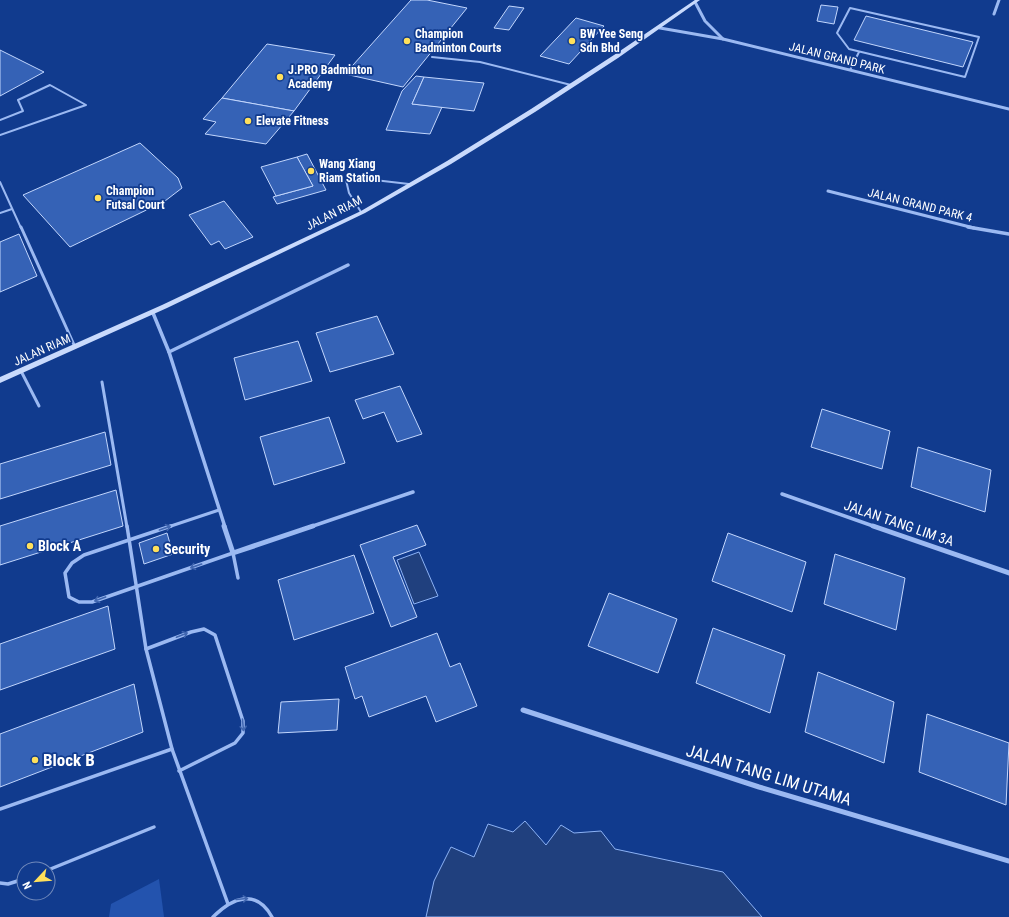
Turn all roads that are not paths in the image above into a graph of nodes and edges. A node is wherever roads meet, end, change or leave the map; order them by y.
1 (999, 0) edge
2 (696, 1) edge
3 (994, 14) dead end
4 (660, 28) junction
5 (723, 39) junction
6 (859, 52) junction
7 (432, 57) dead end
8 (850, 70) junction
9 (572, 86) junction
10 (1009, 109) edge
11 (0, 120) edge
12 (0, 135) edge
13 (0, 182) edge
14 (409, 184) junction
15 (828, 191) dead end
16 (12, 209) junction
17 (361, 212) junction
18 (0, 213) edge
19 (1009, 234) edge
20 (348, 265) dead end
21 (153, 313) junction
22 (75, 347) junction
23 (169, 352) junction
24 (21, 371) junction
25 (0, 380) edge
26 (102, 382) dead end
27 (38, 406) dead end
28 (413, 492) dead end
29 (782, 494) dead end
30 (219, 510) junction
31 (128, 540) junction
32 (233, 553) junction
33 (1009, 573) edge
34 (238, 578) dead end
35 (137, 586) junction
36 (146, 650) junction
37 (523, 710) dead end
38 (172, 749) junction
39 (179, 771) junction
40 (0, 810) edge
41 (154, 827) dead end
42 (1009, 861) edge
43 (56, 867) edge
44 (16, 882) edge
45 (0, 883) edge
46 (228, 904) junction
47 (213, 917) edge
48 (272, 917) edge

1 - 3 street
2 - 4 main road, JALAN RIAM
2 - 5 street
4 - 5 street, JALAN GRAND PARK
4 - 9 main road, JALAN RIAM
5 - 8 street, JALAN GRAND PARK
6 - 6 lane
6 - 8 lane
7 - 9 lane
8 - 10 street, JALAN GRAND PARK
9 - 14 main road, JALAN RIAM
11 - 12 lane
13 - 16 lane
14 - 17 main road, JALAN RIAM
14 - 17 lane
15 - 19 street, JALAN GRAND PARK 4
16 - 18 lane
16 - 22 lane
17 - 21 main road, JALAN RIAM
20 - 23 street
21 - 22 main road, JALAN RIAM
21 - 23 street
22 - 24 main road, JALAN RIAM
23 - 30 street
24 - 25 main road, JALAN RIAM
24 - 27 lane
26 - 31 lane
28 - 32 street
29 - 33 street, JALAN TANG LIM 3A
31 -> 30 lane
30 - 32 street
31 - 35 lane
35 -> 31 lane
32 - 34 lane
32 -> 35 lane
35 - 36 lane
36 - 38 lane
36 -> 39 lane
37 - 42 street, JALAN TANG LIM UTAMA
38 - 39 lane
38 - 40 lane
39 - 46 lane
41 - 43 lane
44 - 45 lane
46 - 47 lane
46 -> 48 lane

